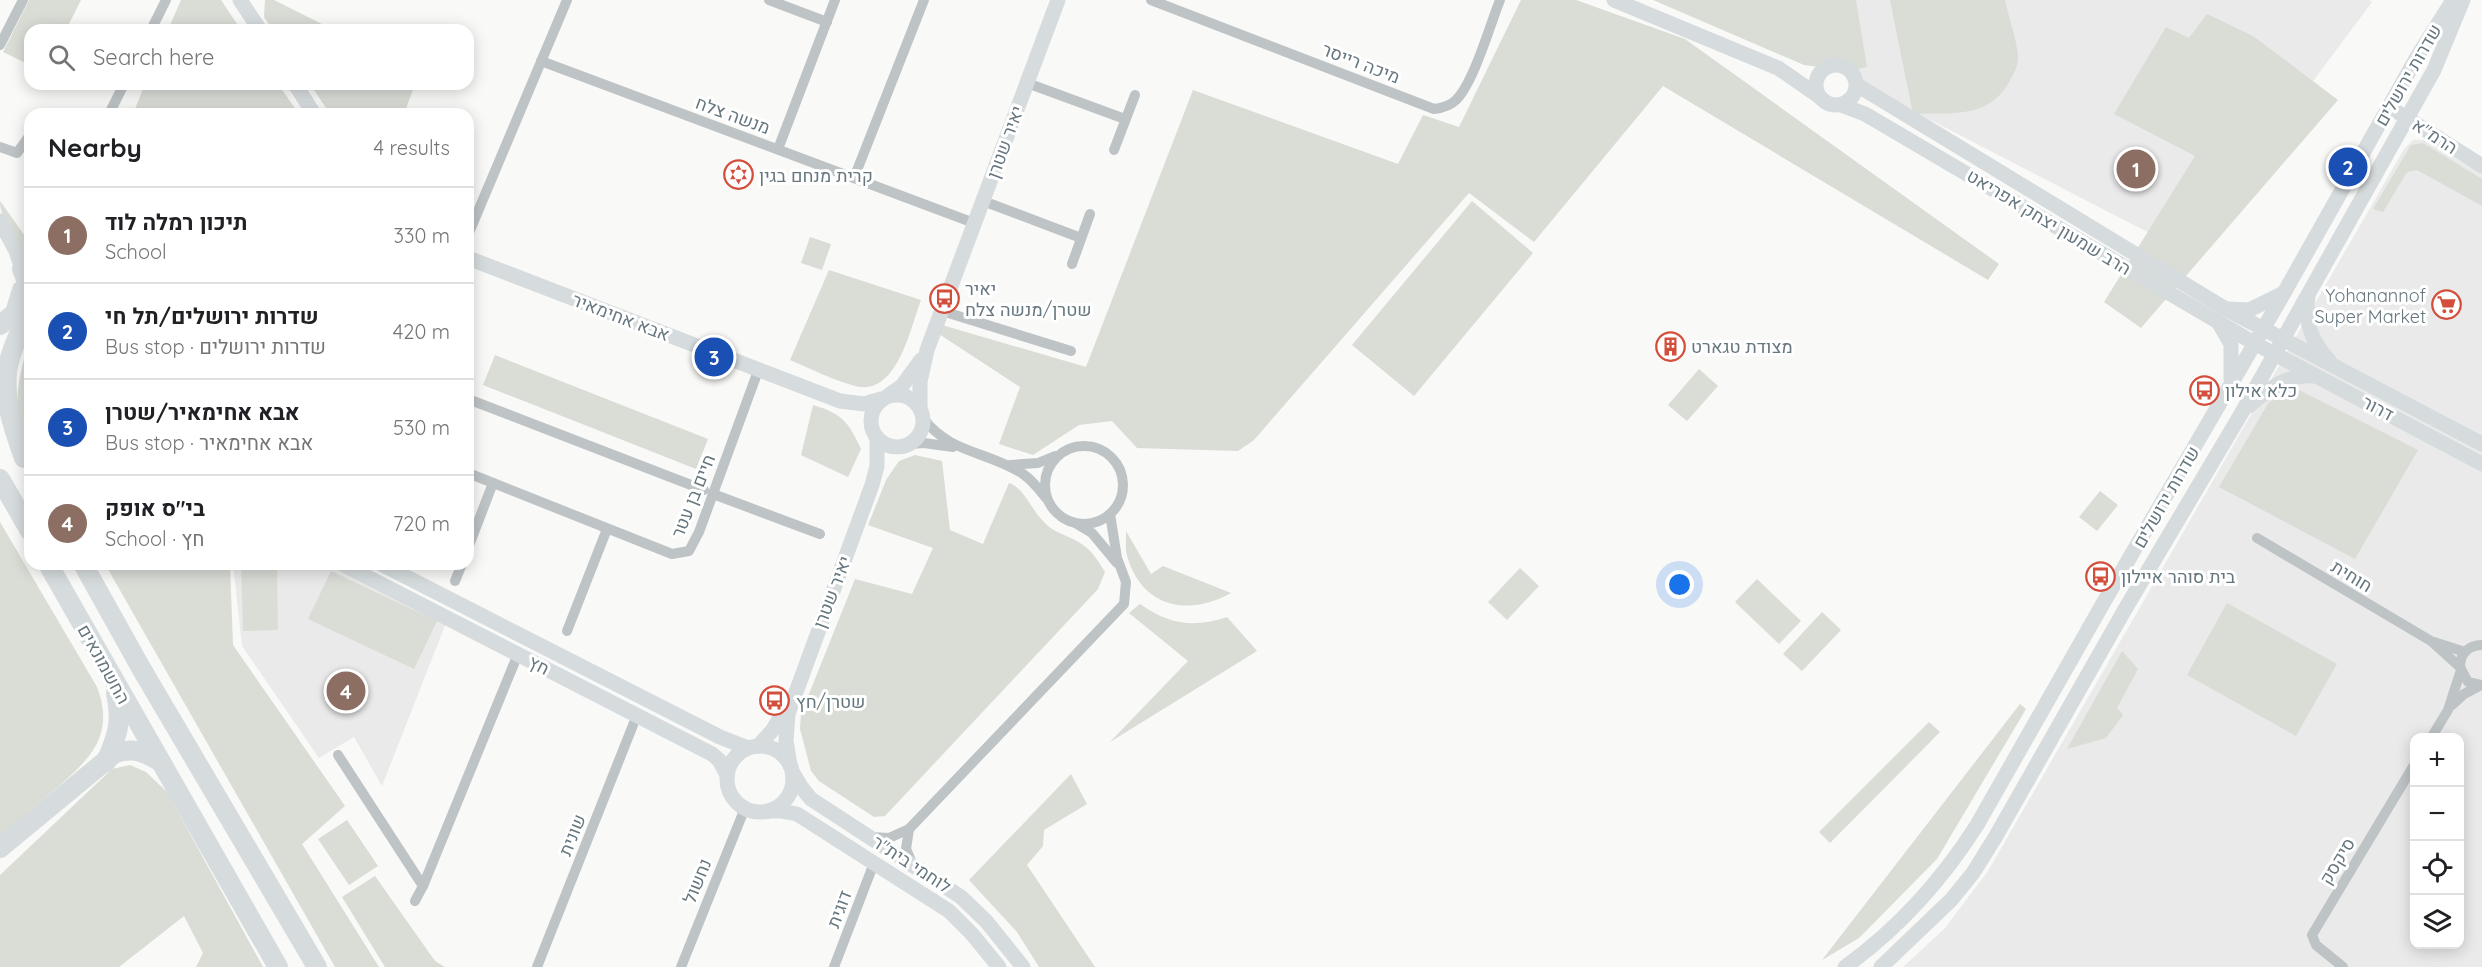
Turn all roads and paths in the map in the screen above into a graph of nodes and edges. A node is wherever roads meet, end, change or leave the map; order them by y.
1 (23, 0) edge
2 (166, 0) edge
3 (240, 0) edge
4 (249, 0) edge
5 (567, 0) edge
6 (769, 0) edge
7 (835, 0) edge
8 (924, 0) edge
9 (1058, 0) edge
10 (1151, 0) edge
11 (1500, 0) edge
12 (1614, 0) edge
13 (2453, 0) edge
14 (2463, 0) edge
15 (827, 22) junction
16 (154, 24) edge
17 (256, 24) edge
18 (258, 24) edge
19 (0, 45) edge
20 (541, 61) junction
21 (1778, 68) junction
22 (1818, 75) junction
23 (1027, 83) junction
24 (1857, 86) junction
25 (121, 90) edge
26 (298, 90) edge
27 (1135, 94) dead end
28 (1820, 97) junction
29 (1841, 105) junction
30 (2389, 106) junction
31 (112, 108) edge
32 (310, 108) edge
33 (2407, 118) junction
34 (1125, 119) junction
35 (24, 143) edge
36 (0, 147) edge
37 (777, 149) junction
38 (1114, 150) dead end
39 (2482, 166) edge
40 (854, 178) junction
41 (983, 201) junction
42 (1090, 214) dead end
43 (0, 221) edge
44 (474, 222) edge
45 (974, 223) junction
46 (1081, 238) junction
47 (474, 260) edge
48 (1072, 264) dead end
49 (22, 269) junction
50 (24, 274) edge
51 (2284, 293) junction
52 (2308, 295) junction
53 (942, 311) junction
54 (2220, 314) junction
55 (0, 325) edge
56 (24, 325) edge
57 (2262, 330) junction
58 (2283, 340) junction
59 (2254, 344) junction
60 (927, 350) junction
61 (1071, 351) dead end
62 (2274, 354) junction
63 (2335, 366) junction
64 (759, 371) junction
65 (2318, 376) junction
66 (2230, 384) junction
67 (885, 397) junction
68 (474, 401) edge
69 (840, 401) junction
70 (922, 414) junction
71 (2241, 414) junction
72 (0, 424) edge
73 (874, 433) junction
74 (2482, 444) edge
75 (906, 445) junction
76 (959, 448) junction
77 (1059, 454) junction
78 (24, 456) edge
79 (24, 460) edge
80 (2482, 464) edge
81 (1006, 465) junction
82 (474, 475) edge
83 (0, 479) edge
84 (493, 483) junction
85 (872, 485) junction
86 (709, 492) junction
87 (1046, 498) junction
88 (1110, 514) junction
89 (24, 521) edge
90 (1077, 524) junction
91 (608, 529) junction
92 (474, 532) edge
93 (820, 534) dead end
94 (2257, 538) dead end
95 (51, 570) edge
96 (87, 570) edge
97 (354, 570) edge
98 (393, 570) edge
99 (460, 570) edge
100 (1122, 570) junction
101 (455, 581) dead end
102 (567, 631) dead end
103 (2482, 638) edge
104 (2431, 641) junction
105 (2473, 648) edge
106 (518, 654) junction
107 (2460, 669) junction
108 (114, 683) junction
109 (2482, 685) edge
110 (792, 699) junction
111 (2448, 710) junction
112 (637, 715) junction
113 (2434, 733) edge
114 (753, 747) junction
115 (338, 755) dead end
116 (106, 762) junction
117 (161, 762) junction
118 (792, 769) junction
119 (2410, 773) edge
120 (727, 775) junction
121 (745, 808) junction
122 (767, 811) junction
123 (909, 829) junction
124 (870, 837) junction
125 (0, 848) edge
126 (874, 862) junction
127 (912, 863) junction
128 (423, 886) junction
129 (415, 901) dead end
130 (1013, 954) junction
131 (997, 966) edge
132 (278, 967) edge
133 (317, 967) edge
134 (537, 967) edge
135 (681, 967) edge
136 (834, 967) edge
137 (1023, 967) edge
138 (1845, 967) edge
139 (1881, 967) edge
140 (2343, 967) edge

1 - 19 street
2 - 16 street
3 - 17 street
4 - 18 street
5 - 20 street
6 - 15 street
7 - 15 street
8 - 40 street
9 - 23 street, יאיר שטרן
10 - 11 street, מיכה רייסר
12 - 21 street
13 - 30 street, שדרות ירושלים
14 - 33 street, שדרות ירושלים
15 - 37 street
20 - 37 street, מנשה צלח
20 - 44 street
21 - 22 street
21 - 28 street
22 - 24 street
22 - 28 street
23 - 34 street, יאיר שטרן
23 - 41 street, יאיר שטרן
24 - 29 street
24 - 54 street, הרב שמעון יצחק אפריאט
25 - 31 street
26 - 32 street
27 - 34 street
28 - 29 street
29 - 54 street, הרב שמעון יצחק אפריאט
30 - 33 street, הרמ"א
30 - 51 street, שדרות ירושלים
33 - 39 street, הרמ"א
33 - 52 street, שדרות ירושלים
34 - 38 street
35 - 36 street
37 - 40 street, מנשה צלח
40 - 45 street, מנשה צלח
41 - 45 street, יאיר שטרן
41 - 46 street, יאיר שטרן
42 - 46 street
43 - 49 street
45 - 53 street, יאיר שטרן
46 - 48 street
47 - 64 street, אבא אחימאיר
49 - 50 highway
49 - 55 highway
51 - 54 street
51 - 57 street, שדרות ירושלים
52 - 58 street, שדרות ירושלים
52 - 63 street
53 - 60 street, יאיר שטרן
53 - 61 street
54 - 57 street, הרב שמעון יצחק אפריאט
54 - 59 street, הרב שמעון יצחק אפריאט
54 - 66 street
56 - 78 highway
57 - 58 street, הרב שמעון יצחק אפריאט
57 - 59 street, שדרות ירושלים
58 - 62 street, שדרות ירושלים
58 - 63 street, דרור
59 - 62 street, הרב שמעון יצחק אפריאט
59 - 66 street, שדרות ירושלים
60 - 67 street, יאיר שטרן
60 - 70 street, יאיר שטרן
62 - 65 street, דרור
62 - 71 street, שדרות ירושלים
63 - 74 street, דרור
64 - 69 street, אבא אחימאיר
64 - 86 street, חיים בן עטר
65 - 71 street
65 - 80 street, דרור
66 - 138 street, שדרות ירושלים
67 - 69 street, אבא אחימאיר
67 - 70 street
67 - 73 street
68 - 86 street, חיים בן עטר
69 - 73 street, אבא אחימאיר
70 - 75 street
70 - 76 street
71 - 139 street, שדרות ירושלים
72 - 79 highway
73 - 75 street
73 - 85 street, יאיר שטרן
75 - 76 street
75 - 85 street, יאיר שטרן
76 - 81 street
77 - 81 street
77 - 87 street
77 - 88 street
81 - 87 street
82 - 84 street, חיים בן עטר
83 - 89 highway
84 - 91 street, חיים בן עטר
84 - 92 street
85 - 110 street, יאיר שטרן
86 - 91 street, חיים בן עטר
86 - 93 street
87 - 90 street
88 - 90 street
88 - 100 street
90 - 100 street
91 - 102 street
94 - 104 street, חוחית
95 - 108 highway, החשמונאים
96 - 133 highway, החשמונאים
97 - 106 street, חץ
98 - 114 street, חץ
99 - 101 street
100 - 123 street
103 - 105 street
104 - 105 street, חוחית
104 - 107 street, חוחית
105 - 107 street
106 - 112 street, חץ
106 - 128 street
107 - 109 street, חוחית
107 - 111 street
108 - 116 highway
108 - 117 highway, החשמונאים
109 - 111 street
110 - 114 street, יאיר שטרן
110 - 118 street, יאיר שטרן
111 - 113 street
112 - 120 street, חץ
112 - 134 street, שונית
114 - 118 street
114 - 120 street
115 - 128 street
116 - 117 highway
116 - 125 highway
117 - 132 highway, החשמונאים
118 - 122 street
118 - 124 street, לוחמי בית"ר
119 - 140 street, סיקסק
120 - 121 street
121 - 122 street
121 - 135 street, נחשול
122 - 126 street, לוחמי בית"ר
123 - 124 street
123 - 127 street
124 - 127 street, לוחמי בית"ר
126 - 131 street, לוחמי בית"ר
126 - 136 street, דוגית
127 - 130 street, לוחמי בית"ר
128 - 129 street
130 - 131 street
130 - 137 street, לוחמי בית"ר

